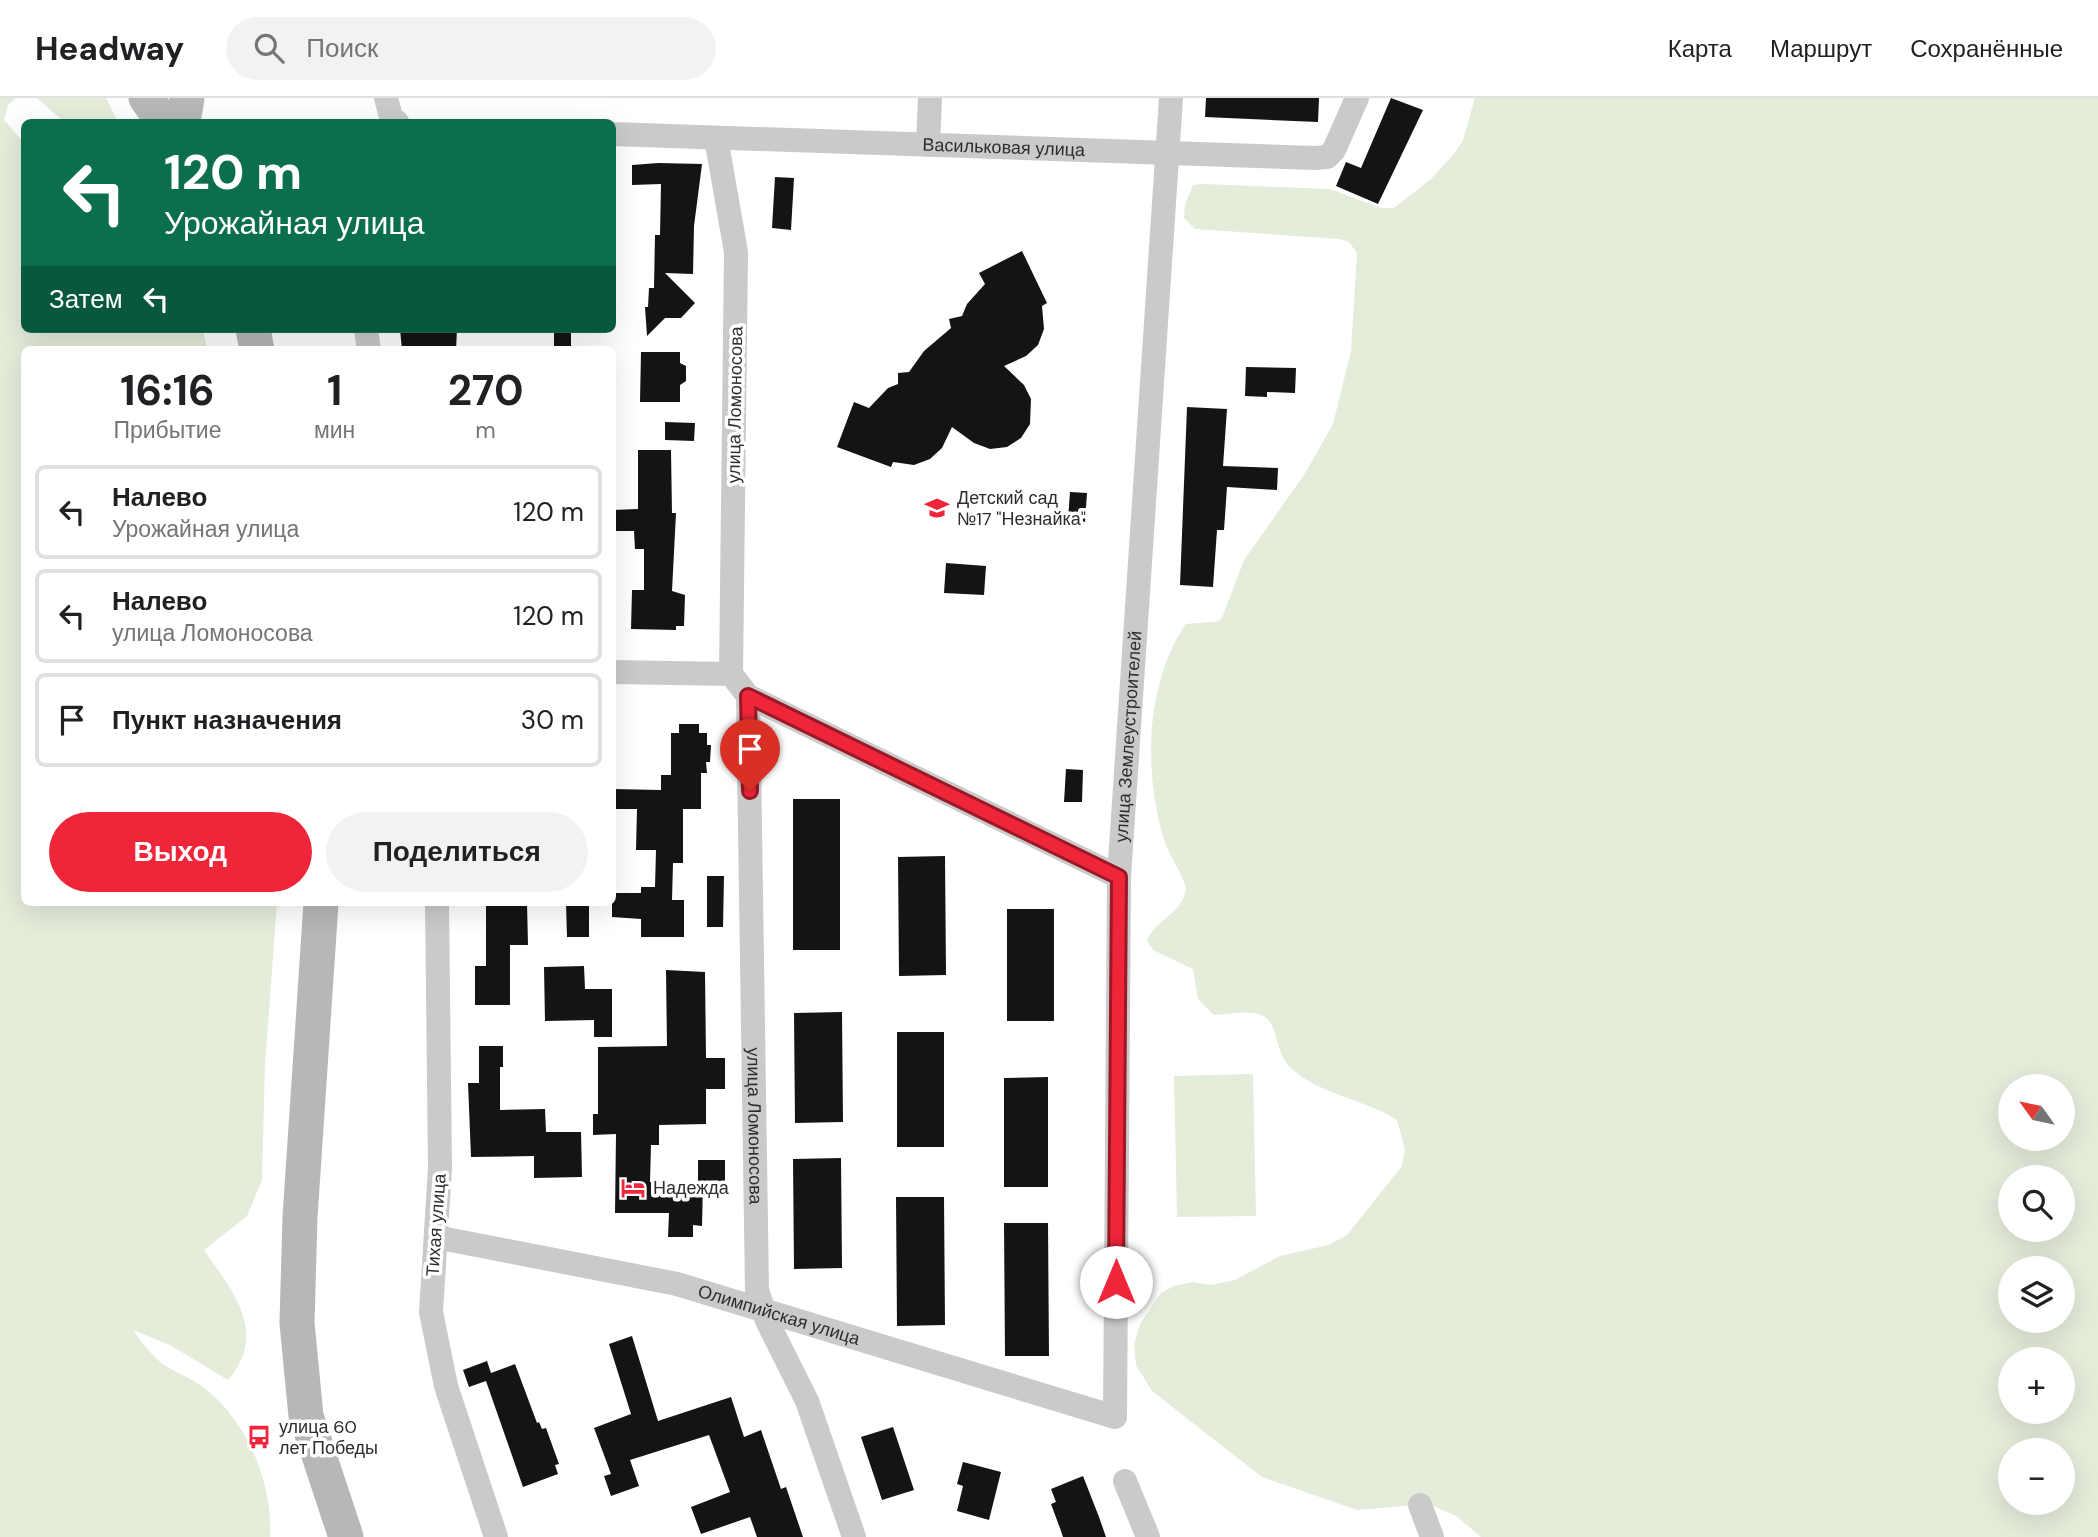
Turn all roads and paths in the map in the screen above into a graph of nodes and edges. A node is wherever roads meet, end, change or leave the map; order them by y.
1 (146, 98) edge
2 (187, 98) edge
3 (386, 98) edge
4 (930, 98) edge
5 (1171, 98) edge
6 (1357, 98) edge
7 (161, 119) edge
8 (184, 119) edge
9 (395, 119) edge
10 (616, 134) edge
11 (716, 138) junction
12 (928, 145) junction
13 (1167, 153) junction
14 (616, 672) edge
15 (731, 674) junction
16 (748, 696) junction
17 (1119, 877) junction
18 (321, 906) edge
19 (437, 906) edge
20 (436, 1237) junction
21 (761, 1308) junction
22 (1115, 1417) joint
23 (1125, 1480) dead end
24 (1420, 1505) dead end
25 (346, 1537) edge
26 (496, 1537) edge
27 (854, 1537) edge
28 (1148, 1537) edge
29 (1432, 1537) edge

1 - 7 main road
2 - 8 main road
3 - 9 street
4 - 12 street
5 - 13 street, улица Землеустроителей
6 - 13 street, Васильковая улица
10 - 11 street, Васильковая улица
11 - 12 street, Васильковая улица
11 - 15 street, улица Ломоносова
12 - 13 street, Васильковая улица
13 - 17 street, улица Землеустроителей
14 - 15 street
15 - 16 street
16 - 17 street
16 - 21 street, улица Ломоносова
17 - 22 street, улица Землеустроителей
18 - 25 main road
19 - 20 street, Тихая улица
20 - 21 street, Олимпийская улица
20 - 26 street, Тихая улица
21 - 22 street, Олимпийская улица
21 - 27 street, улица Ломоносова
23 - 28 street
24 - 29 street

